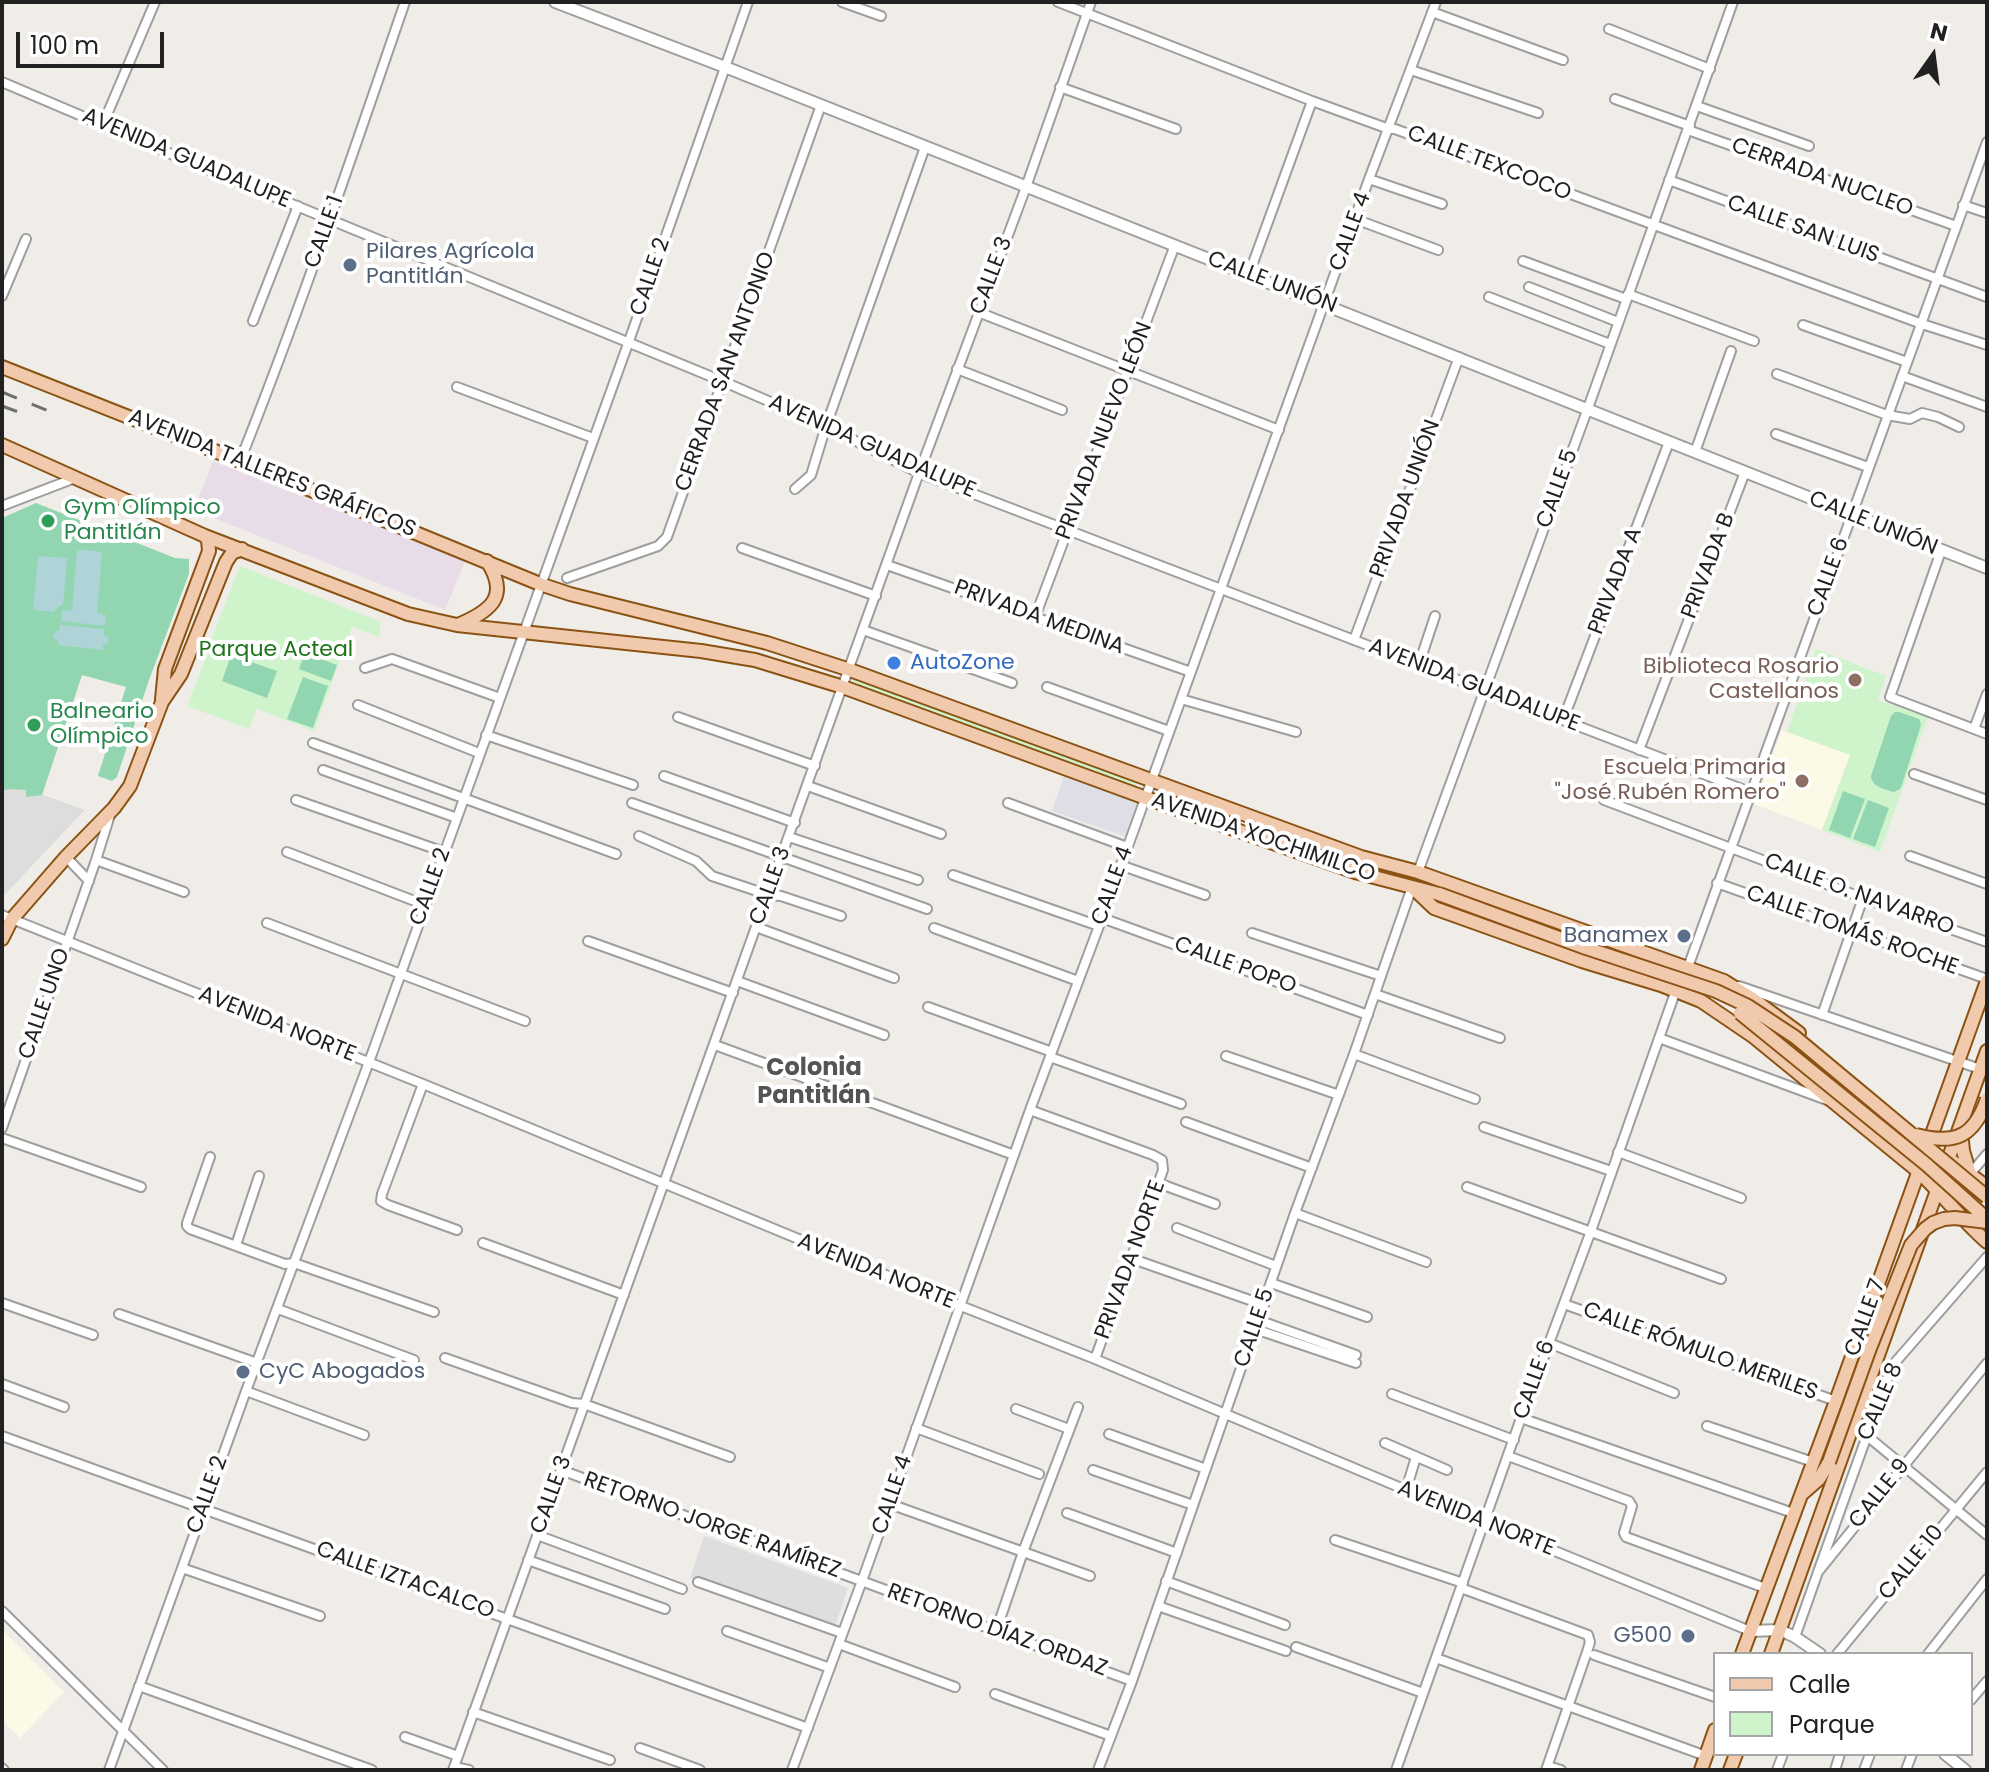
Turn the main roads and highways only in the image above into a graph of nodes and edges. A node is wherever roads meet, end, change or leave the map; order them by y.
1 (2, 367) edge
2 (2, 445) edge
3 (205, 536) junction
4 (242, 549) junction
5 (487, 561) junction
6 (540, 584) joint
7 (457, 625) junction
8 (162, 702) junction
9 (1412, 887) junction
10 (5, 919) edge
11 (2, 939) edge
12 (1688, 967) junction
13 (1987, 980) edge
14 (1987, 1051) edge
15 (1987, 1099) edge
16 (1902, 1119) junction
17 (1961, 1123) junction
18 (1913, 1134) junction
19 (1883, 1141) junction
20 (1929, 1143) junction
21 (1949, 1158) junction
22 (1918, 1171) junction
23 (1970, 1174) junction
24 (1938, 1190) junction
25 (1986, 1190) edge
26 (1953, 1207) junction
27 (1904, 1210) junction
28 (1927, 1218) junction
29 (1987, 1221) edge
30 (1987, 1242) edge
31 (1800, 1494) junction
32 (1743, 1652) edge
33 (1772, 1652) edge
34 (1713, 1736) edge
35 (1701, 1770) edge

1 - 5 main road, AVENIDA TALLERES GRÁFICOS
2 - 3 main road
3 - 4 main road
3 - 8 main road
4 - 7 main road
4 - 8 main road
5 - 6 main road, AVENIDA TALLERES GRÁFICOS
5 - 7 main road
6 - 12 main road, AVENIDA XOCHIMILCO
7 - 9 main road, AVENIDA XOCHIMILCO
8 - 10 main road
9 - 18 main road, bridge
9 - 19 main road, AVENIDA XOCHIMILCO
10 - 11 main road
12 - 16 main road, AVENIDA XOCHIMILCO
12 - 29 main road, bridge
13 - 20 main road, CALLE 7
14 - 17 main road, CALLE 7
15 - 18 main road, bridge
16 - 19 main road
16 - 20 main road, AVENIDA XOCHIMILCO
17 - 21 main road, CALLE 7
17 - 23 main road
18 - 25 main road, bridge
19 - 22 main road, AVENIDA XOCHIMILCO
20 - 21 main road, AVENIDA XOCHIMILCO
20 - 22 main road, CALLE 7
21 - 23 main road, AVENIDA XOCHIMILCO
21 - 24 main road, CALLE 7
22 - 24 main road, AVENIDA XOCHIMILCO
22 - 27 main road, CALLE 7
23 - 25 main road, AVENIDA XOCHIMILCO
24 - 26 main road, AVENIDA XOCHIMILCO
24 - 28 main road, CALLE 7
25 - 26 main road
26 - 30 main road, AVENIDA XOCHIMILCO
27 - 28 main road
27 - 31 main road, CALLE 7
28 - 33 main road, CALLE 7
29 - 31 main road, bridge
31 - 32 main road, CALLE 7
34 - 35 main road

